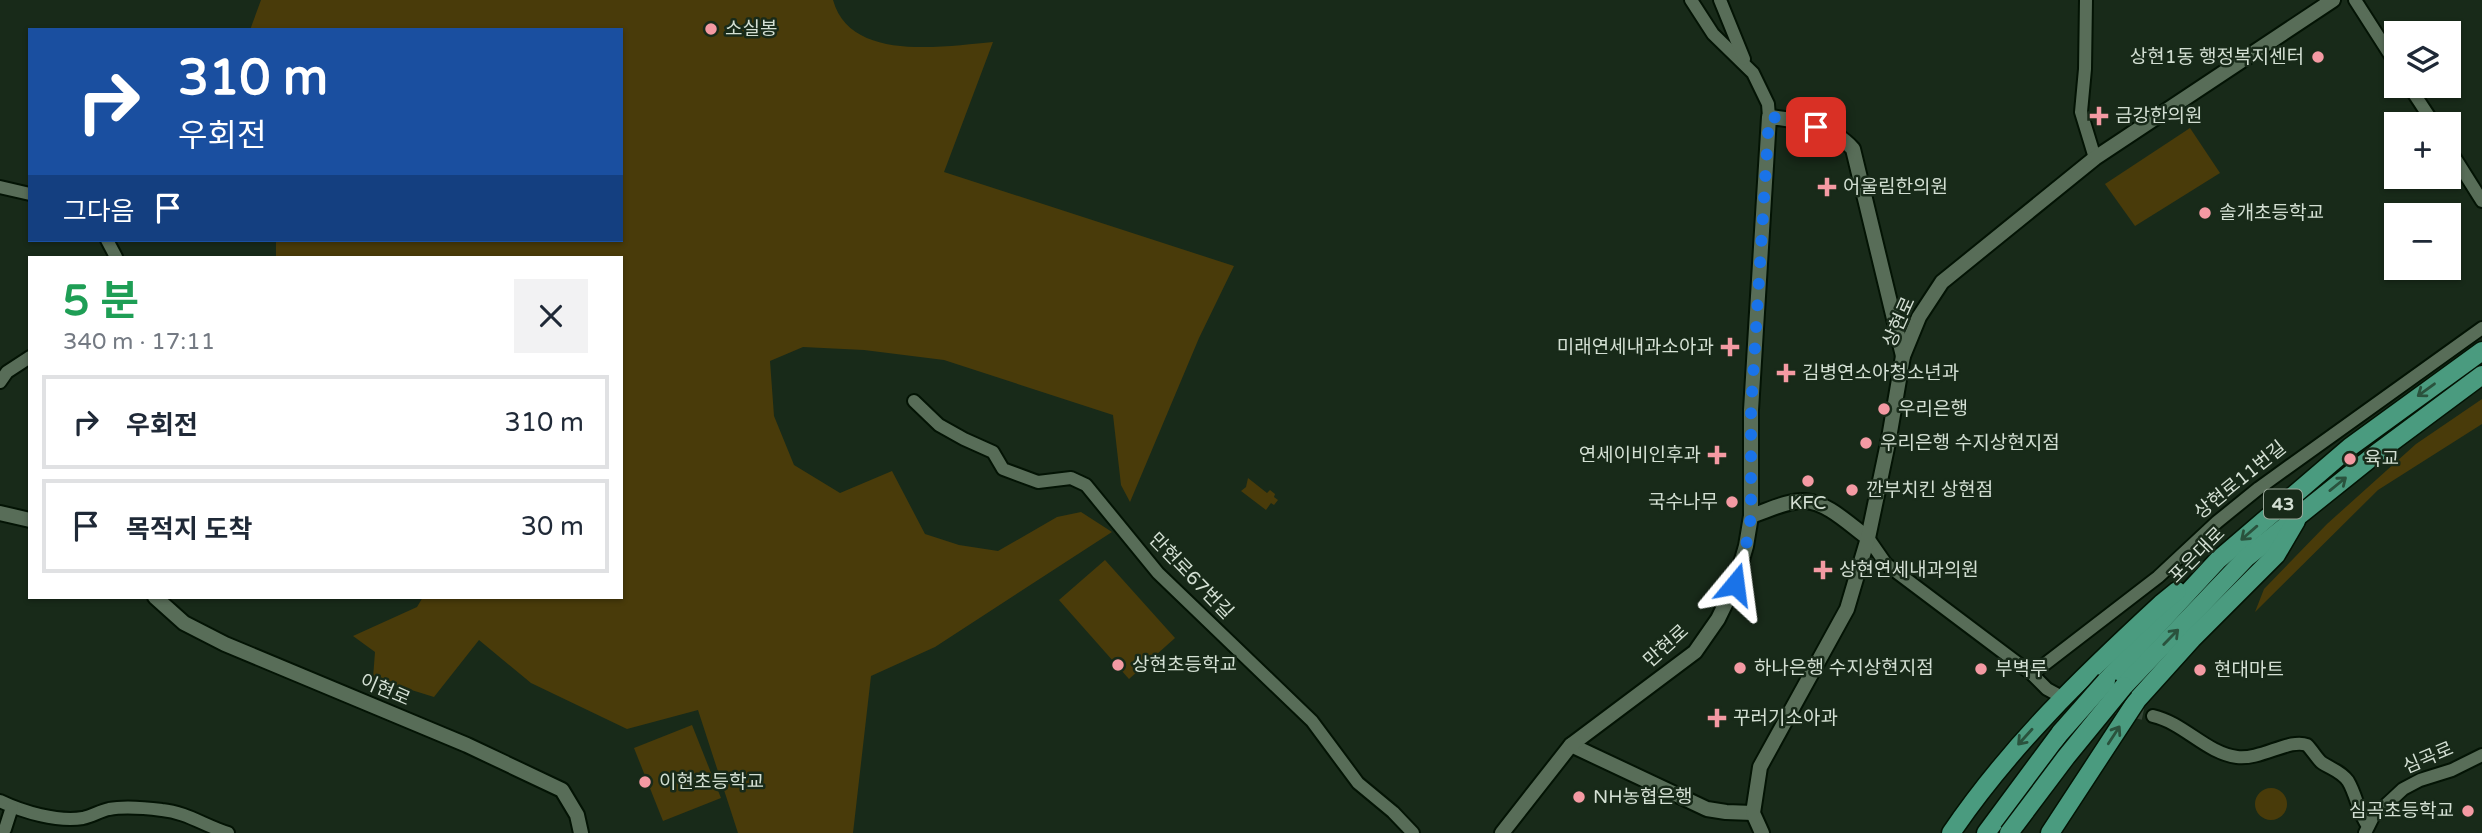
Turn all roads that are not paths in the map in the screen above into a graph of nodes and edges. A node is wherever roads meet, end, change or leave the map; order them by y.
1 (1691, 0) edge
2 (1720, 0) edge
3 (2086, 0) edge
4 (2333, 0) edge
5 (2355, 0) edge
6 (2384, 45) edge
7 (1745, 63) junction
8 (1769, 117) junction
9 (2095, 158) junction
10 (2461, 168) edge
11 (0, 187) edge
12 (28, 194) edge
13 (2482, 201) edge
14 (2482, 328) edge
15 (2482, 351) edge
16 (1903, 356) junction
17 (28, 358) edge
18 (2482, 374) edge
19 (0, 382) edge
20 (914, 401) dead end
21 (0, 513) edge
22 (2300, 513) junction
23 (1751, 516) junction
24 (28, 520) edge
25 (1868, 538) junction
26 (2218, 560) junction
27 (157, 599) edge
28 (2032, 674) junction
29 (2070, 688) junction
30 (2153, 716) tunnel mouth
31 (1571, 745) junction
32 (2482, 755) edge
33 (6, 804) edge
34 (1753, 813) junction
35 (2367, 830) edge
36 (0, 832) edge
37 (228, 833) edge
38 (581, 833) edge
39 (1413, 833) edge
40 (1502, 833) edge
41 (1762, 833) edge
42 (1951, 833) edge
43 (1986, 833) edge
44 (2009, 833) edge
45 (2050, 833) edge

1 - 7 street
2 - 7 street
3 - 9 street
4 - 9 street, 상현로
5 - 6 street
7 - 8 street, 만현로
8 - 16 street
8 - 23 street, 만현로
9 - 16 street, 상현로
10 - 13 street
11 - 12 street
14 - 28 street, 상현로11번길
15 -> 26 main road, 포은대로 / 43
16 - 25 street, 상현로
17 - 19 street
22 -> 18 main road, 포은대로 / 43
20 - 39 street, 만현로67번길
21 - 24 street
44 -> 22 main road, 포은대로 / 43, bridge
45 -> 22 main road
23 - 25 street
23 - 31 street, 만현로
25 - 28 street
25 - 34 street, 상현로
26 - 29 main road
26 - 43 main road, 포은대로 / 43, bridge
27 - 38 street, 이현로
28 - 29 street
29 -> 42 main road
30 - 35 street
31 - 34 street
31 - 40 street, 만현로
32 - 35 street, 심곡로
33 - 36 street
33 - 37 street
34 - 41 street

